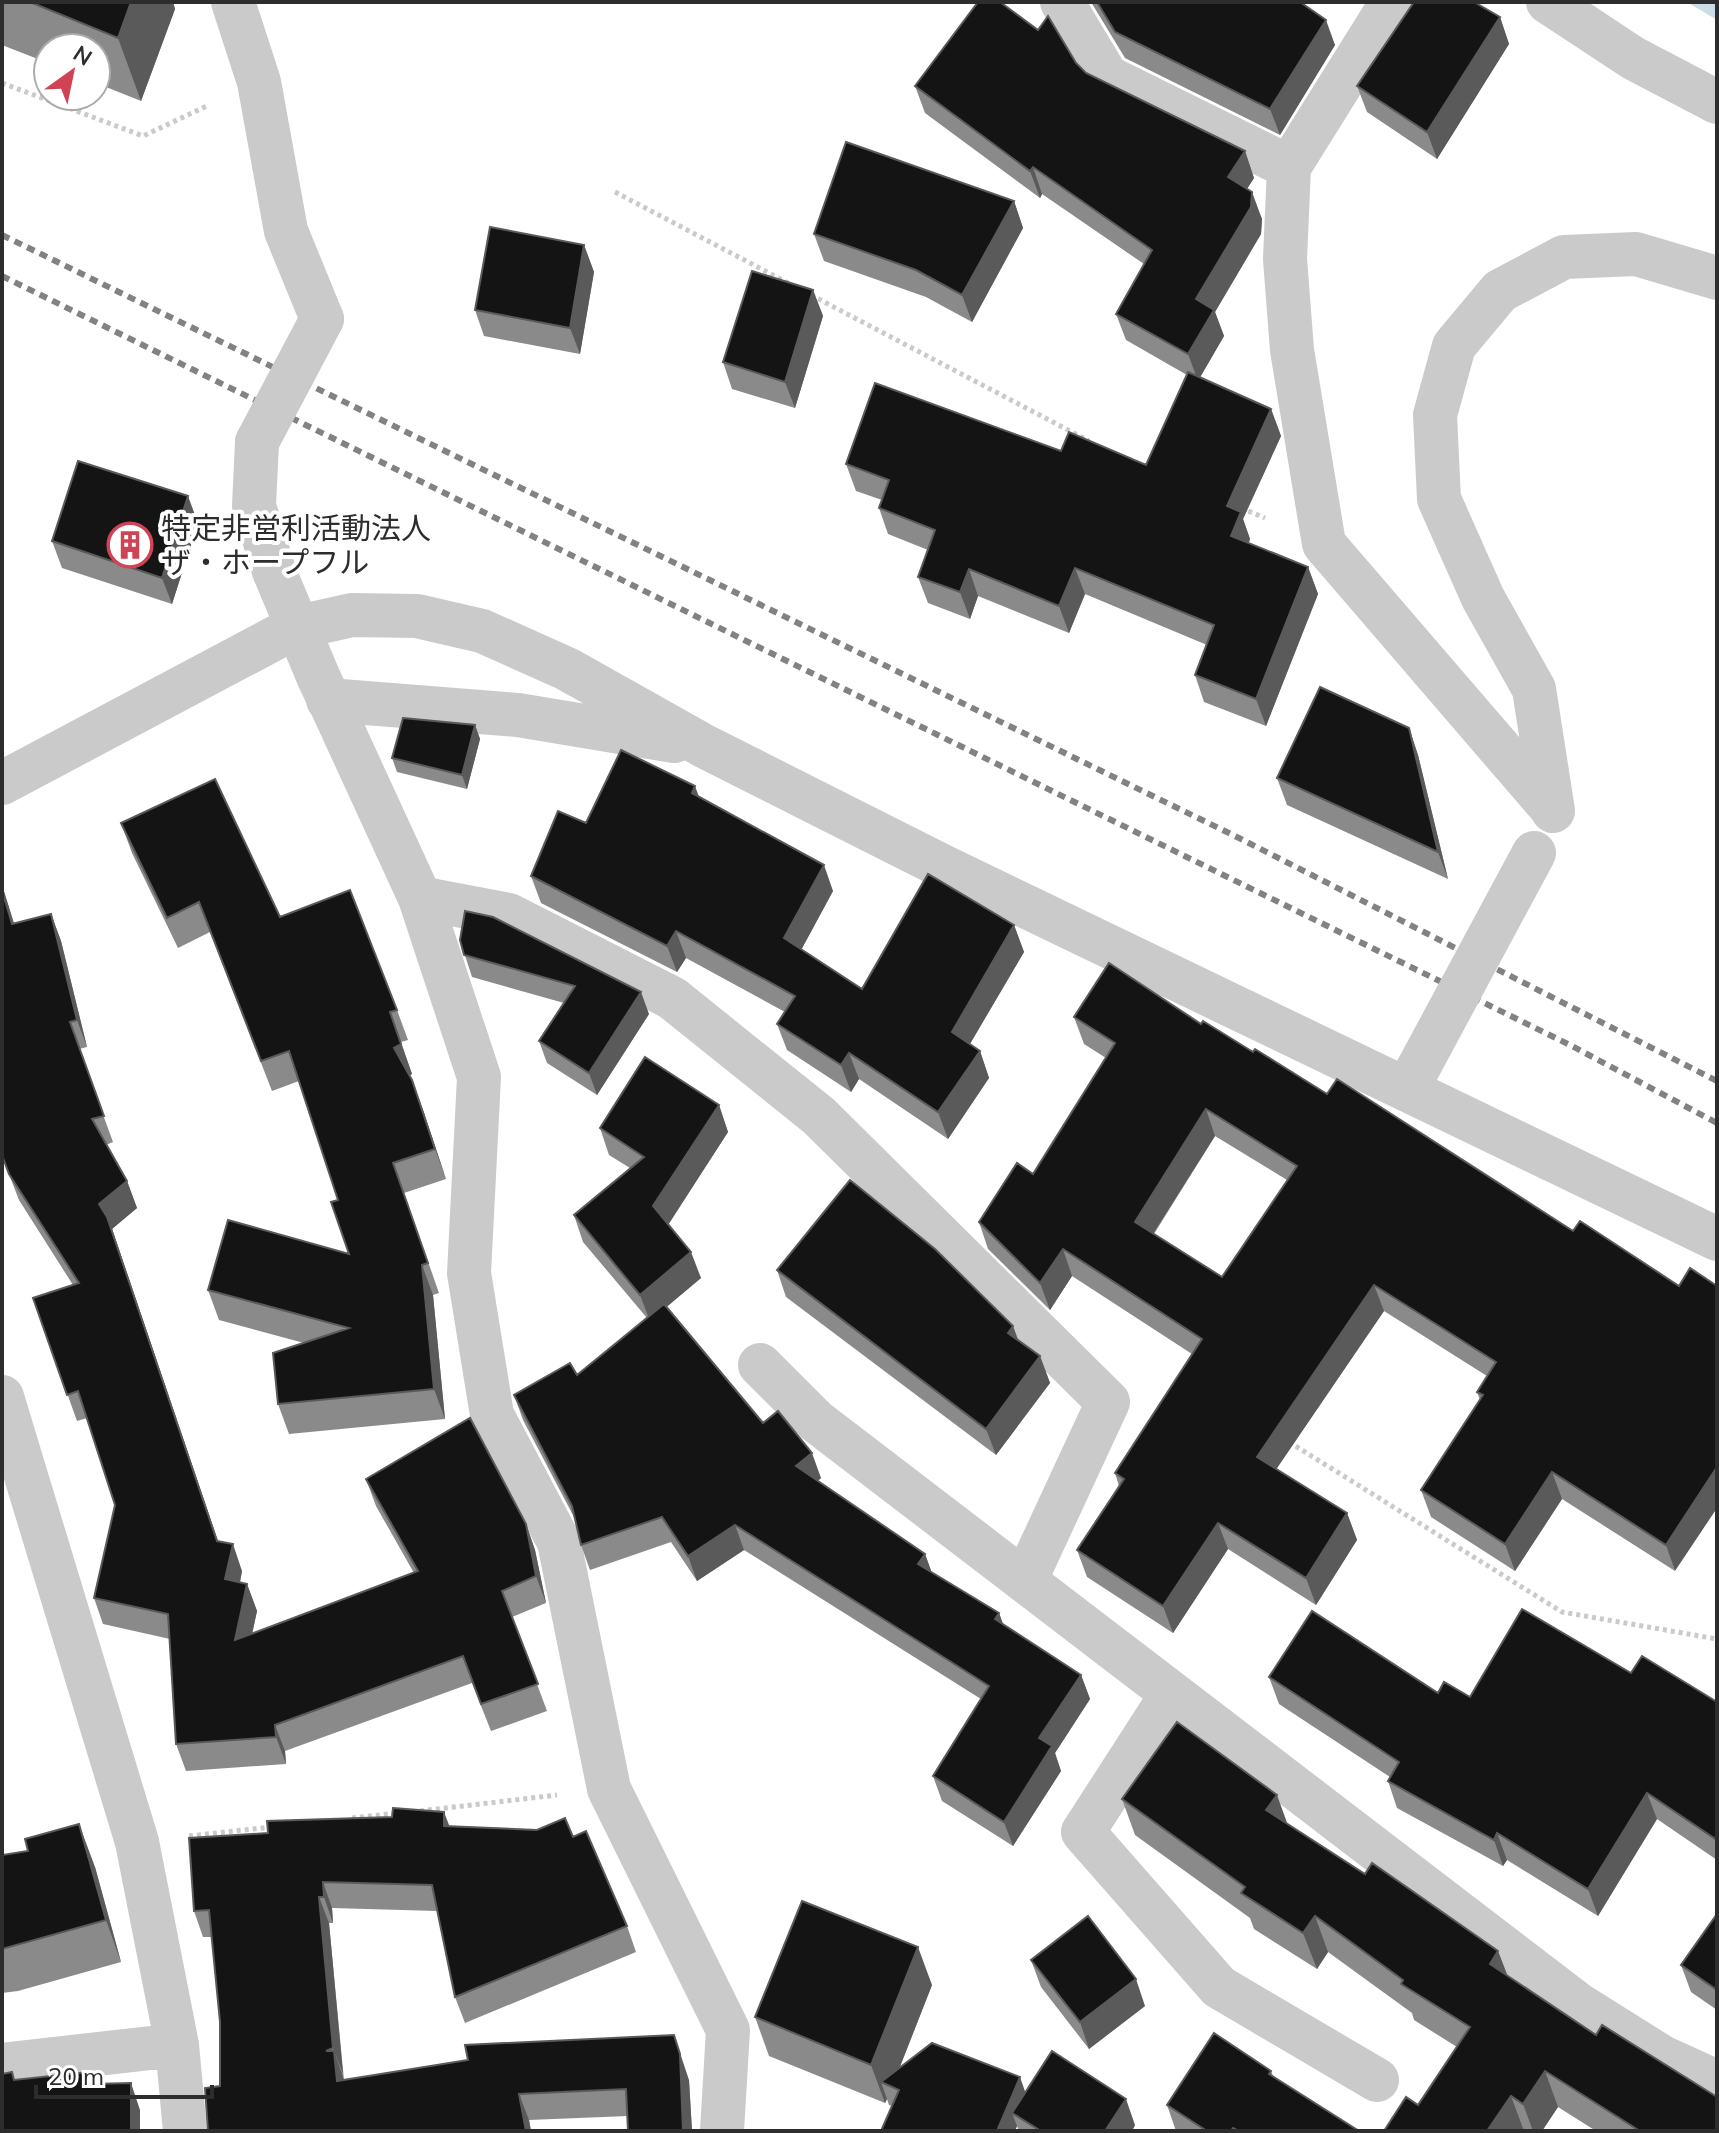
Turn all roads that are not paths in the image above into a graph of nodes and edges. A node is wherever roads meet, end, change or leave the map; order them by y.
1 (233, 2) edge
2 (1062, 2) edge
3 (1392, 2) edge
4 (1548, 2) edge
5 (1717, 102) edge
6 (1289, 167) junction
7 (1717, 278) edge
8 (323, 688) junction
9 (704, 746) junction
10 (2, 783) edge
11 (1553, 810) junction
12 (420, 898) junction
13 (1407, 1089) junction
14 (1717, 1239) edge
15 (760, 1365) dead end
16 (2, 1397) edge
17 (1025, 1581) junction
18 (1172, 1694) junction
19 (177, 2045) junction
20 (2, 2065) edge
21 (1377, 2080) dead end
22 (1717, 2082) edge
23 (185, 2131) edge
24 (722, 2131) edge

1 - 8 street, bridge
2 - 6 street
3 - 6 street
4 - 5 street
6 - 11 street
7 - 11 street
8 - 9 street
8 - 12 street
9 - 10 street
9 - 13 street
11 - 13 street, bridge
12 - 17 street
12 - 24 street
13 - 14 street
15 - 17 street
16 - 19 street
17 - 18 street
18 - 21 street
18 - 22 street
19 - 20 street
19 - 23 street

